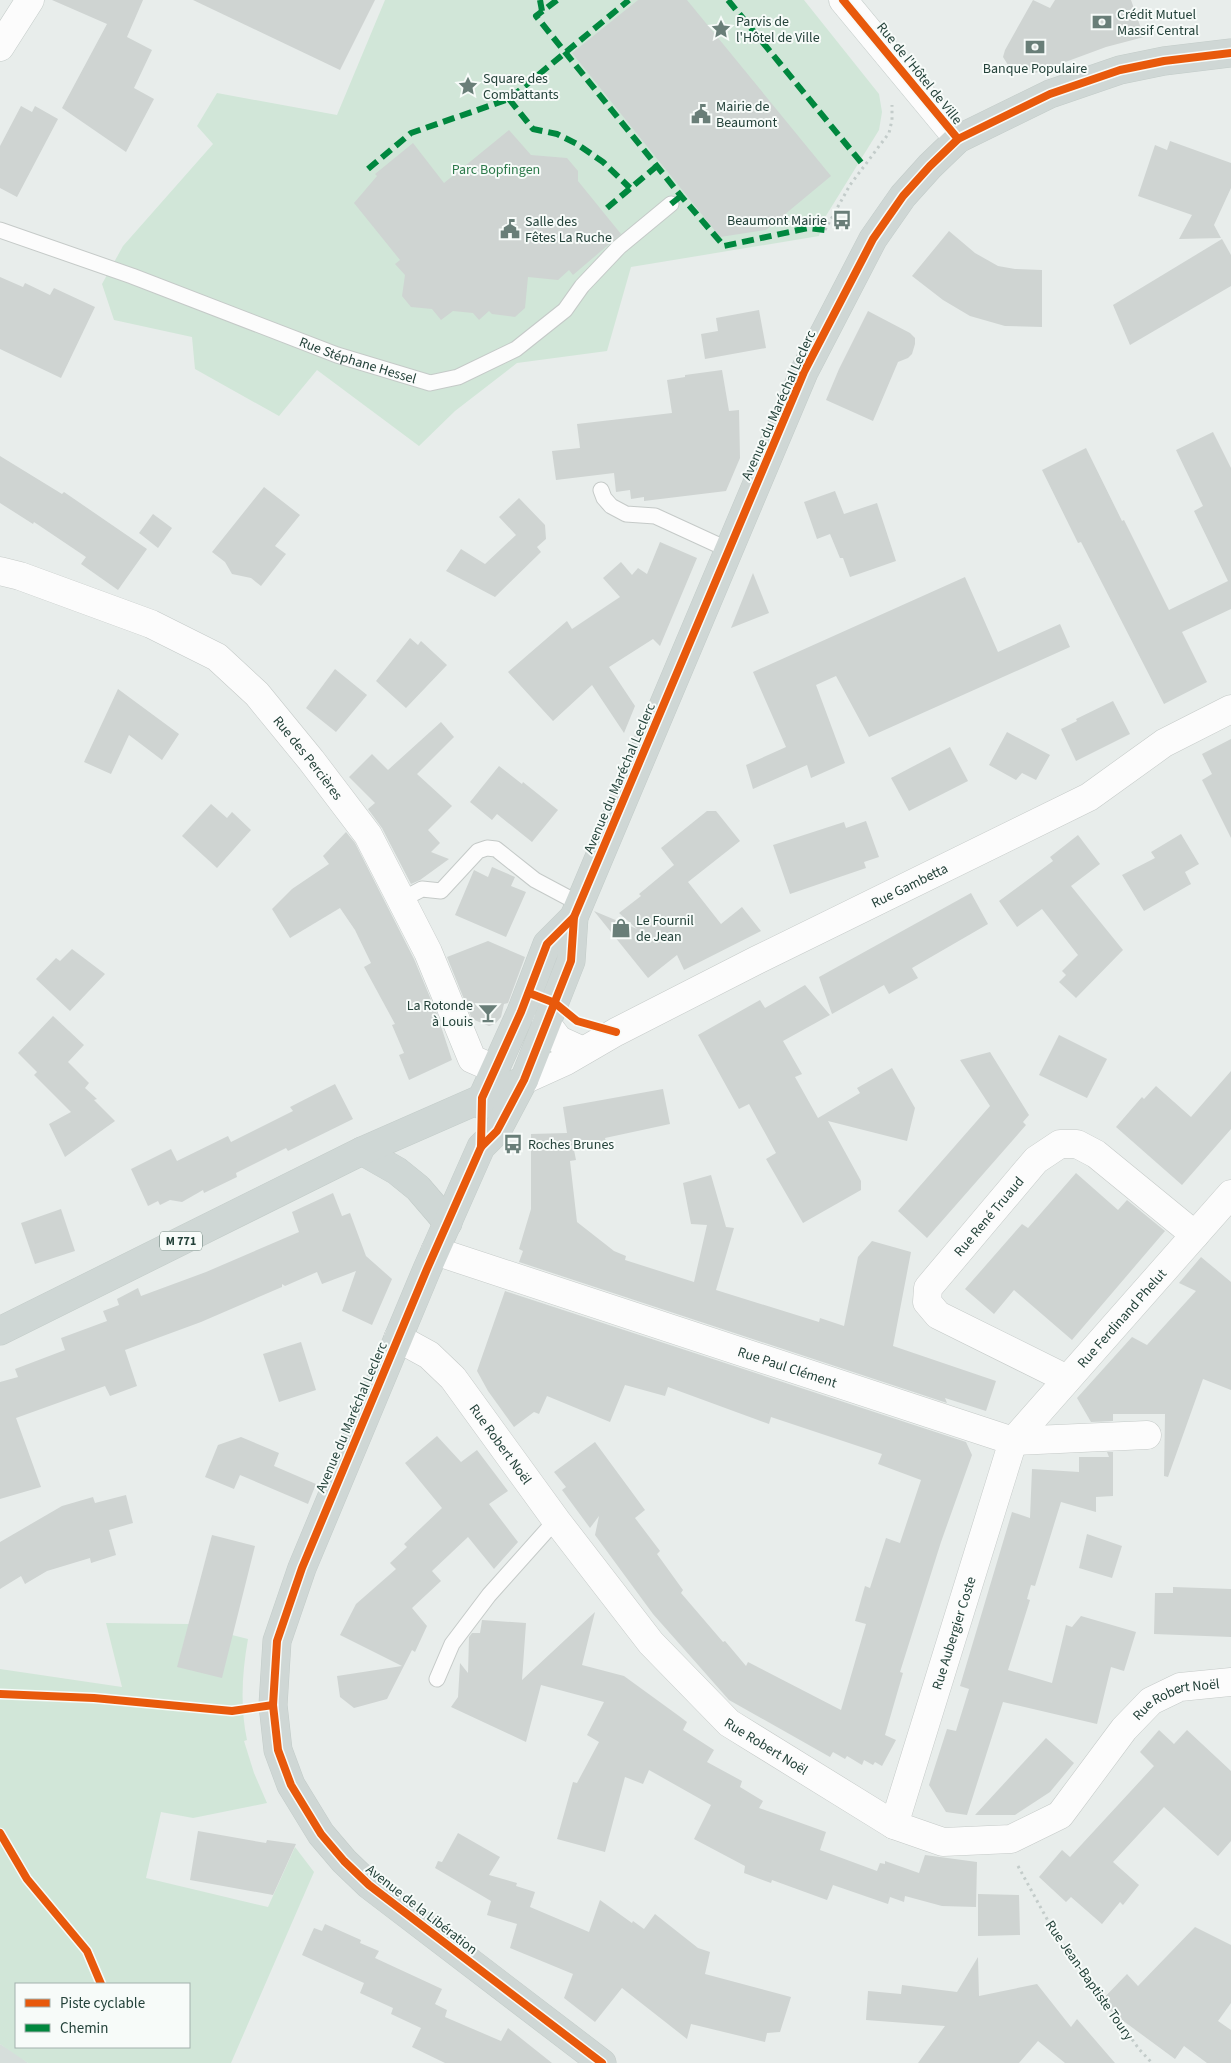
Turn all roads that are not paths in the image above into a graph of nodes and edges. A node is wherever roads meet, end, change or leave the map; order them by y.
1 (30, 0) edge
2 (844, 0) edge
3 (0, 46) edge
4 (1231, 53) edge
5 (958, 139) junction
6 (671, 204) dead end
7 (0, 230) edge
8 (601, 490) dead end
9 (729, 550) junction
10 (0, 571) edge
11 (1231, 709) edge
12 (401, 900) junction
13 (577, 910) junction
14 (546, 1023) junction
15 (582, 1050) junction
16 (495, 1069) junction
17 (524, 1080) junction
18 (482, 1098) junction
19 (481, 1147) junction
20 (362, 1152) junction
21 (1231, 1194) edge
22 (448, 1223) junction
23 (1195, 1235) junction
24 (435, 1251) junction
25 (0, 1331) edge
26 (398, 1338) junction
27 (1067, 1379) junction
28 (1147, 1434) dead end
29 (1013, 1441) junction
30 (556, 1520) junction
31 (437, 1679) dead end
32 (1231, 1682) edge
33 (273, 1705) joint
34 (894, 1826) junction
35 (602, 2063) edge

1 - 3 street
2 - 5 street, Rue de l'Hôtel de Ville
4 - 5 main road, Avenue du Maréchal Leclerc
5 - 9 main road, Avenue du Maréchal Leclerc
6 - 7 lane, Rue Stéphane Hessel
8 - 9 lane
9 - 13 main road, Avenue du Maréchal Leclerc
10 - 12 street, Rue des Percières
11 - 15 street, Rue Gambetta
12 - 13 lane
12 - 16 street, Rue des Percières
13 - 14 main road, Avenue du Maréchal Leclerc
13 - 16 main road, Avenue du Maréchal Leclerc
14 - 15 street
14 - 17 main road, Avenue du Maréchal Leclerc
15 - 17 street, Rue Gambetta
16 - 18 main road, Avenue du Maréchal Leclerc
17 - 18 main road, M 771
17 - 19 main road, Avenue du Maréchal Leclerc
18 - 19 main road, Avenue du Maréchal Leclerc
18 - 20 main road, M 771
19 - 22 main road, Avenue du Maréchal Leclerc
20 - 22 main road
20 - 25 main road, M 771
21 - 23 street, Rue Ferdinand Phelut
22 - 24 main road, Avenue du Maréchal Leclerc
23 - 27 street, Rue Ferdinand Phelut
23 - 27 street, Rue René Truaud
24 - 26 main road, Avenue du Maréchal Leclerc
24 - 29 street, Rue Paul Clément
26 - 30 street, Rue Robert Noël
26 - 33 main road, Avenue du Maréchal Leclerc
27 - 29 street, Rue Ferdinand Phelut
28 - 29 street, Rue Paul Clément
29 - 34 street, Rue Aubergier Coste
30 - 31 lane
30 - 34 street, Rue Robert Noël
32 - 34 street, Rue Robert Noël
33 - 35 main road, Avenue de la Libération

